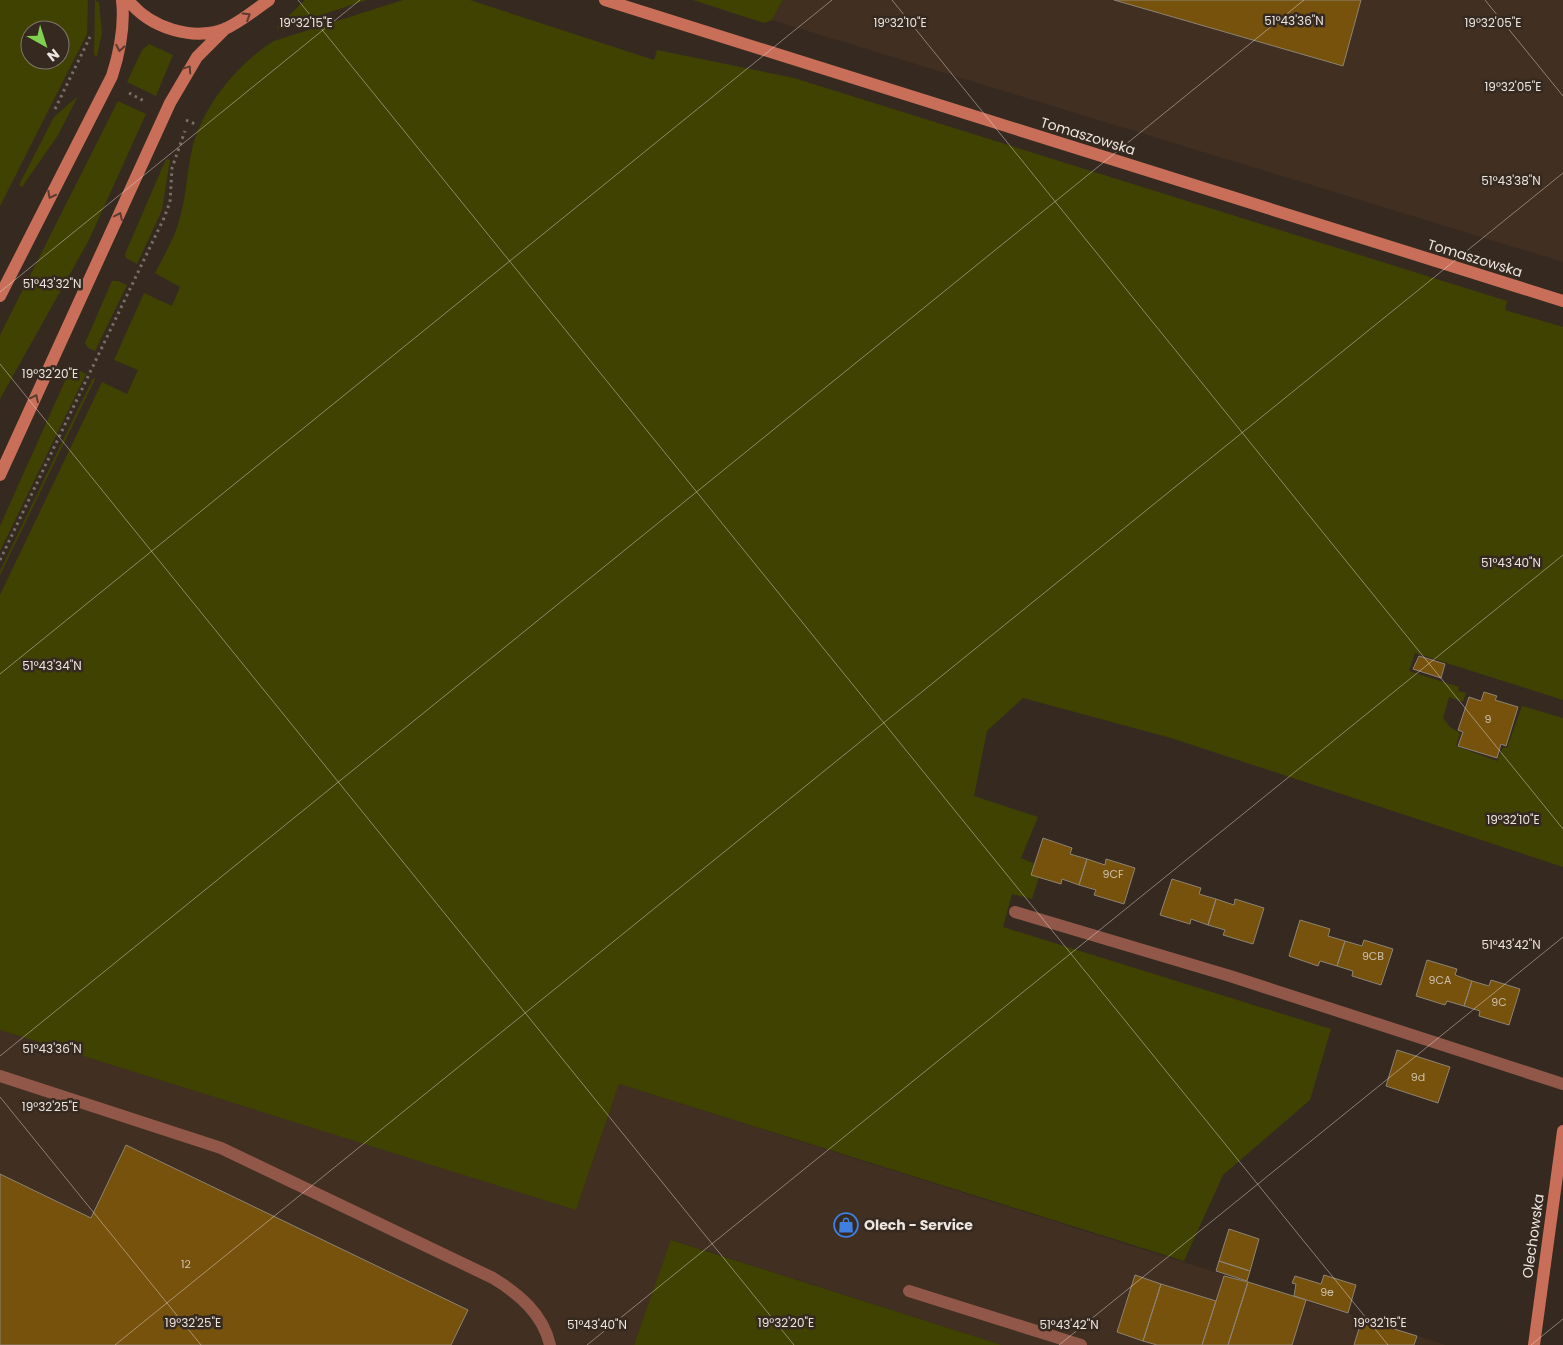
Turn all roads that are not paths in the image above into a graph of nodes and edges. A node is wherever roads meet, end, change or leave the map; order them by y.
1 (122, 0) edge
2 (128, 0) edge
3 (268, 0) edge
4 (605, 0) edge
5 (226, 28) junction
6 (0, 296) edge
7 (1563, 301) edge
8 (0, 475) edge
9 (1015, 912) dead end
10 (0, 1076) edge
11 (1563, 1084) edge
12 (1563, 1131) edge
13 (909, 1291) dead end
14 (550, 1345) edge
15 (1081, 1345) edge
16 (1534, 1345) edge

1 -> 6 street
2 - 5 street
5 -> 3 street
4 - 7 street, Tomaszowska
8 -> 5 street
9 - 11 lane
10 - 14 lane
12 - 16 street, Olechowska
13 - 15 lane

